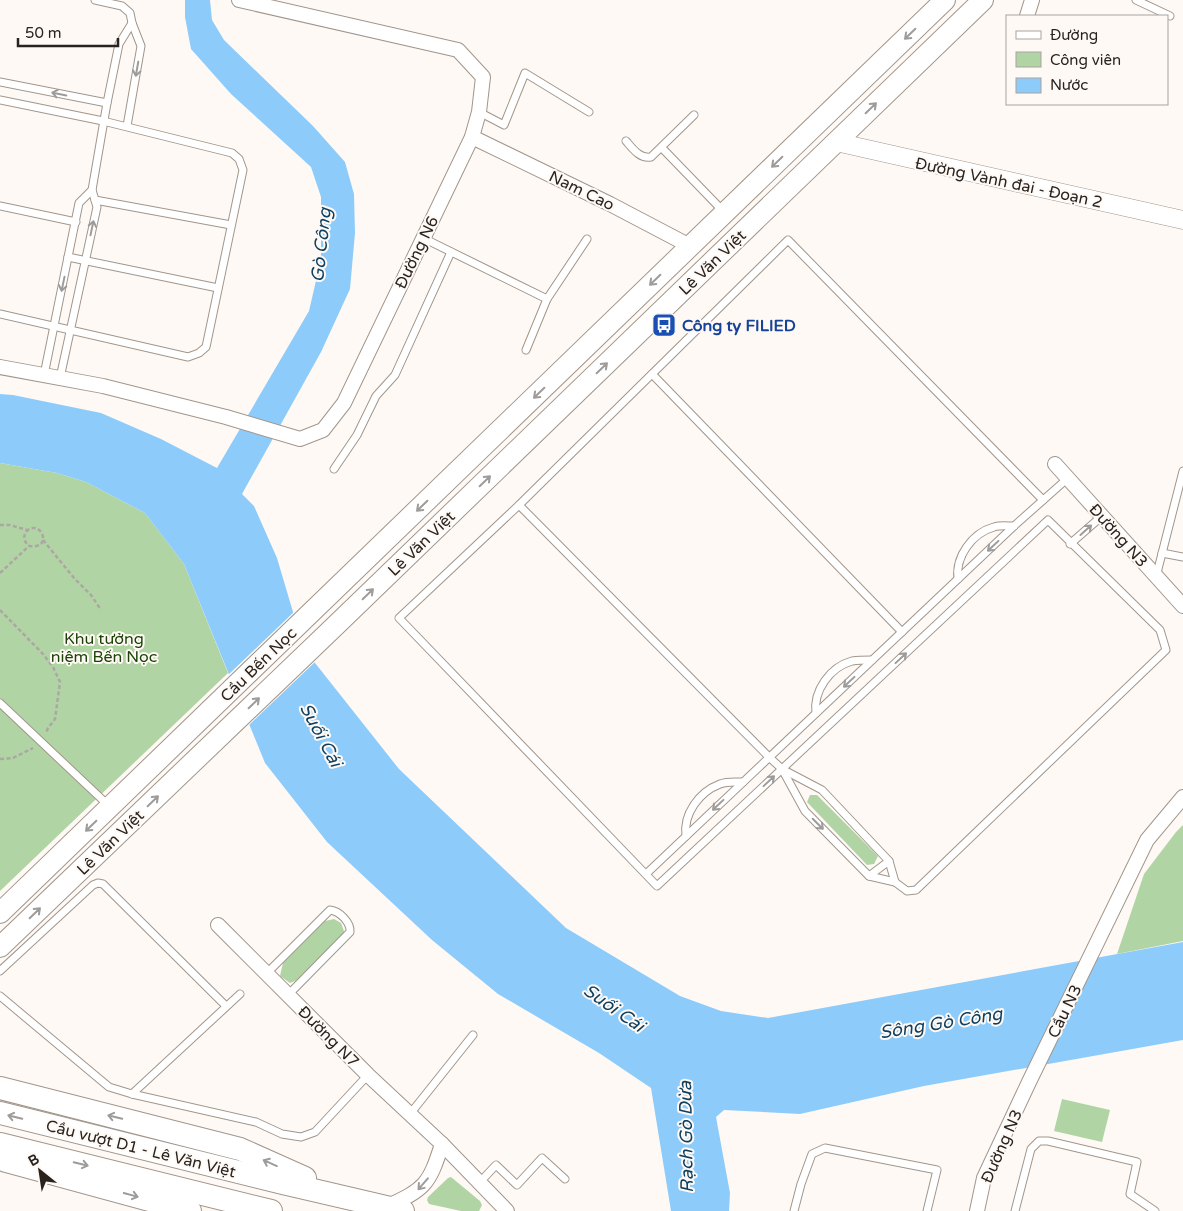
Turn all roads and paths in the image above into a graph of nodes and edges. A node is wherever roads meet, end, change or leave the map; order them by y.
1 (95, 0) edge
2 (238, 0) edge
3 (945, 0) edge
4 (983, 0) edge
5 (1032, 0) edge
6 (1136, 0) edge
7 (1027, 15) edge
8 (1168, 15) edge
9 (132, 23) junction
10 (0, 82) edge
11 (0, 100) edge
12 (107, 103) junction
13 (479, 112) junction
14 (590, 112) dead end
15 (694, 115) dead end
16 (103, 120) junction
17 (127, 126) junction
18 (472, 137) junction
19 (626, 141) dead end
20 (836, 142) junction
21 (662, 148) junction
22 (92, 190) junction
23 (95, 200) junction
24 (0, 206) edge
25 (725, 213) junction
26 (1183, 220) edge
27 (76, 222) junction
28 (232, 225) junction
29 (423, 238) junction
30 (587, 239) dead end
31 (690, 246) junction
32 (451, 252) junction
33 (68, 257) junction
34 (717, 257) junction
35 (85, 260) junction
36 (218, 288) junction
37 (547, 299) junction
38 (0, 314) edge
39 (54, 327) junction
40 (70, 330) junction
41 (526, 350) dead end
42 (0, 367) edge
43 (652, 374) junction
44 (44, 375) junction
45 (60, 378) junction
46 (1055, 464) dead end
47 (334, 469) dead end
48 (1183, 471) edge
49 (1068, 478) junction
50 (1043, 500) junction
51 (519, 505) junction
52 (1102, 516) junction
53 (0, 525) edge
54 (1014, 526) junction
55 (27, 530) junction
56 (43, 540) junction
57 (1070, 544) junction
58 (29, 546) junction
59 (1162, 552) junction
60 (1183, 557) edge
61 (0, 573) edge
62 (1156, 578) junction
63 (958, 579) junction
64 (1183, 606) edge
65 (315, 609) joint
66 (0, 610) edge
67 (101, 610) dead end
68 (333, 628) joint
69 (902, 632) junction
70 (872, 660) junction
71 (0, 703) edge
72 (816, 713) junction
73 (201, 719) joint
74 (219, 737) joint
75 (42, 743) junction
76 (769, 757) junction
77 (0, 759) edge
78 (782, 769) junction
79 (743, 782) junction
80 (1183, 797) edge
81 (110, 807) junction
82 (127, 825) junction
83 (686, 836) junction
84 (889, 861) junction
85 (646, 874) junction
86 (869, 876) junction
87 (895, 882) junction
88 (0, 913) edge
89 (218, 925) dead end
90 (0, 947) edge
91 (0, 971) edge
92 (266, 974) junction
93 (240, 994) dead end
94 (288, 995) junction
95 (0, 996) edge
96 (226, 1006) junction
97 (473, 1035) dead end
98 (368, 1075) junction
99 (1029, 1082) joint
100 (0, 1088) edge
101 (132, 1094) junction
102 (0, 1113) edge
103 (410, 1114) junction
104 (0, 1144) edge
105 (442, 1144) junction
106 (0, 1159) edge
107 (565, 1179) dead end
108 (480, 1182) junction
109 (347, 1197) junction
110 (394, 1209) edge
111 (190, 1211) edge
112 (271, 1211) edge
113 (507, 1211) edge
114 (794, 1211) edge
115 (926, 1211) edge
116 (977, 1211) edge
117 (1015, 1211) edge
118 (1155, 1211) edge

1 - 9 lane
2 - 13 street, Đường N6
3 -> 25 main road, Lê Văn Việt
20 -> 4 main road, Lê Văn Việt
5 - 7 street
6 - 8 lane
9 - 12 lane
9 -> 17 lane
12 -> 10 lane
11 - 16 lane
12 - 16 lane
13 - 14 lane
13 - 18 street, Đường N6
15 - 21 lane
16 - 17 lane
16 - 22 lane
17 - 28 lane
18 - 29 street, Đường N6
18 - 31 street, Nam Cao
19 - 21 lane
20 - 26 street, Đường Vành đai - Đoạn 2
20 - 34 main road, Lê Văn Việt
21 - 25 lane
22 - 23 lane
22 - 27 lane
23 - 28 lane
35 -> 23 lane
24 - 27 lane
25 - 31 main road, Lê Văn Việt
27 - 33 lane
28 - 36 lane
29 - 32 lane
29 - 45 street, Đường N6
30 - 37 lane
31 - 34 main road
31 -> 65 main road, Lê Văn Việt
32 - 37 lane
32 - 47 lane
33 - 35 lane
33 -> 39 lane
68 -> 34 main road, Lê Văn Việt
35 - 36 lane
35 - 40 lane
36 - 40 lane
37 - 41 lane
38 - 39 lane
39 - 40 lane
39 - 44 lane
40 - 45 lane
42 - 44 street
43 - 50 lane
43 - 51 lane
43 - 69 lane
44 - 45 street
46 - 49 street, Đường N3
48 - 59 lane
49 - 50 lane
49 - 52 street, Đường N3
50 - 54 lane
51 - 76 lane
51 - 85 lane
57 -> 52 lane
52 - 62 street, Đường N3
53 - 55 path
54 -> 63 lane
54 - 63 lane
55 - 56 path
55 - 58 path
56 - 58 path
56 - 67 path
78 -> 57 lane
57 - 87 lane
58 - 61 path
59 - 60 lane
59 - 62 lane
62 - 64 street, Đường N3
63 - 69 lane
65 - 73 main road, Cầu Bến Nọc
66 - 75 path
74 -> 68 main road, Cầu Bến Nọc
69 - 70 lane
70 -> 72 lane
70 - 72 lane
71 - 75 lane
72 - 76 lane
73 - 81 main road, Lê Văn Việt
82 -> 74 main road, Lê Văn Việt
75 - 77 path
75 - 81 lane
76 - 78 lane
76 - 79 lane
78 - 84 lane
85 -> 78 lane
78 -> 86 lane
79 -> 83 lane
79 - 83 lane
80 - 99 street, Cầu N3
81 - 82 main road
81 -> 88 main road, Lê Văn Việt
90 -> 82 main road, Lê Văn Việt
83 - 85 lane
84 - 86 lane
84 - 87 lane
86 - 87 lane
89 - 92 street, Đường N7
91 - 96 lane
92 - 94 street, Đường N7
92 - 94 lane
93 - 96 lane
94 - 98 street, Đường N7
95 - 101 lane
96 - 101 lane
97 - 103 lane
98 - 101 lane
98 - 103 street, Đường N7
99 - 116 street, Đường N3
109 -> 100 main road
109 -> 102 main road, Cầu vượt D1 - Lê Văn Việt
103 - 105 street, Đường N7
104 -> 112 main road, Cầu vượt D1 - Lê Văn Việt
105 - 108 street, Đường N7
105 -> 110 street
106 -> 111 main road
107 - 108 lane
108 - 113 street, Đường N7
109 - 110 main road
114 - 115 lane
117 - 118 lane

